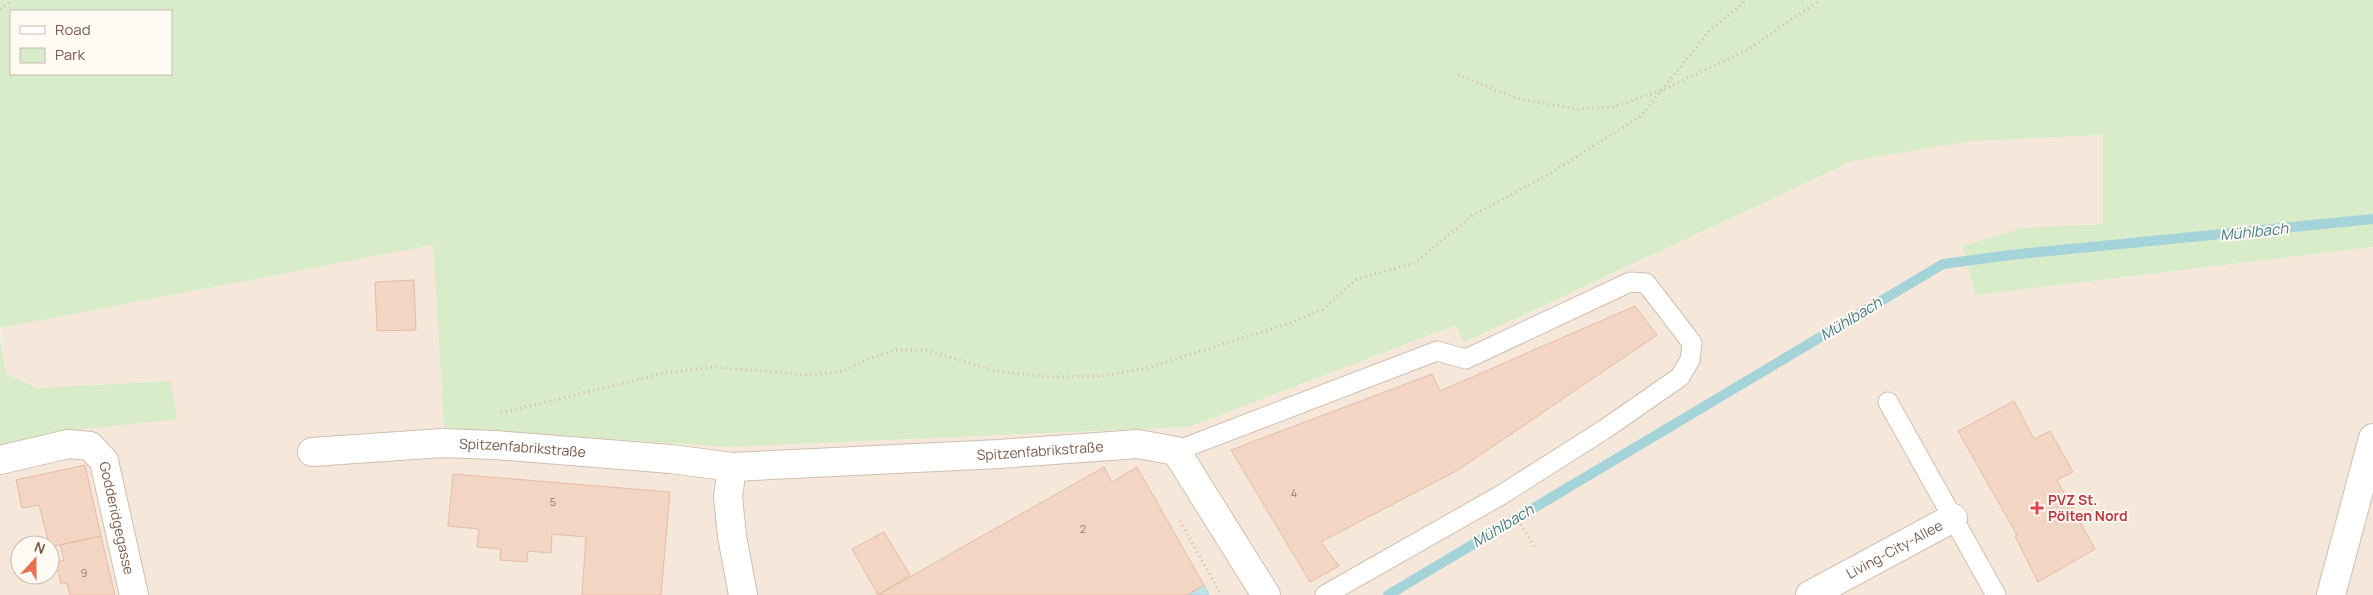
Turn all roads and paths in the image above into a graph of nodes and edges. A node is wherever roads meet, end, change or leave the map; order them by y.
1 (12, 0) edge
2 (1748, 0) edge
3 (1820, 0) edge
4 (0, 9) edge
5 (1458, 75) dead end
6 (1665, 89) junction
7 (1888, 402) dead end
8 (495, 414) dead end
9 (2373, 438) edge
10 (1176, 451) junction
11 (312, 452) dead end
12 (0, 460) edge
13 (732, 467) junction
14 (1952, 518) junction
15 (1526, 533) dead end
16 (1535, 547) dead end
17 (134, 595) edge
18 (743, 595) edge
19 (1266, 595) edge
20 (1325, 595) edge
21 (1810, 595) edge
22 (1996, 595) edge
23 (2331, 595) edge

1 - 4 path
2 - 6 path
3 - 6 path
5 - 6 path
6 - 8 path
7 - 14 lane
9 - 23 street
10 - 13 street, Spitzenfabrikstraße
10 - 19 street
10 - 20 lane
11 - 13 street, Spitzenfabrikstraße
12 - 17 street, Godderidgegasse
13 - 18 street
14 - 21 street, Living-City-Allee
14 - 22 lane
15 - 16 path

